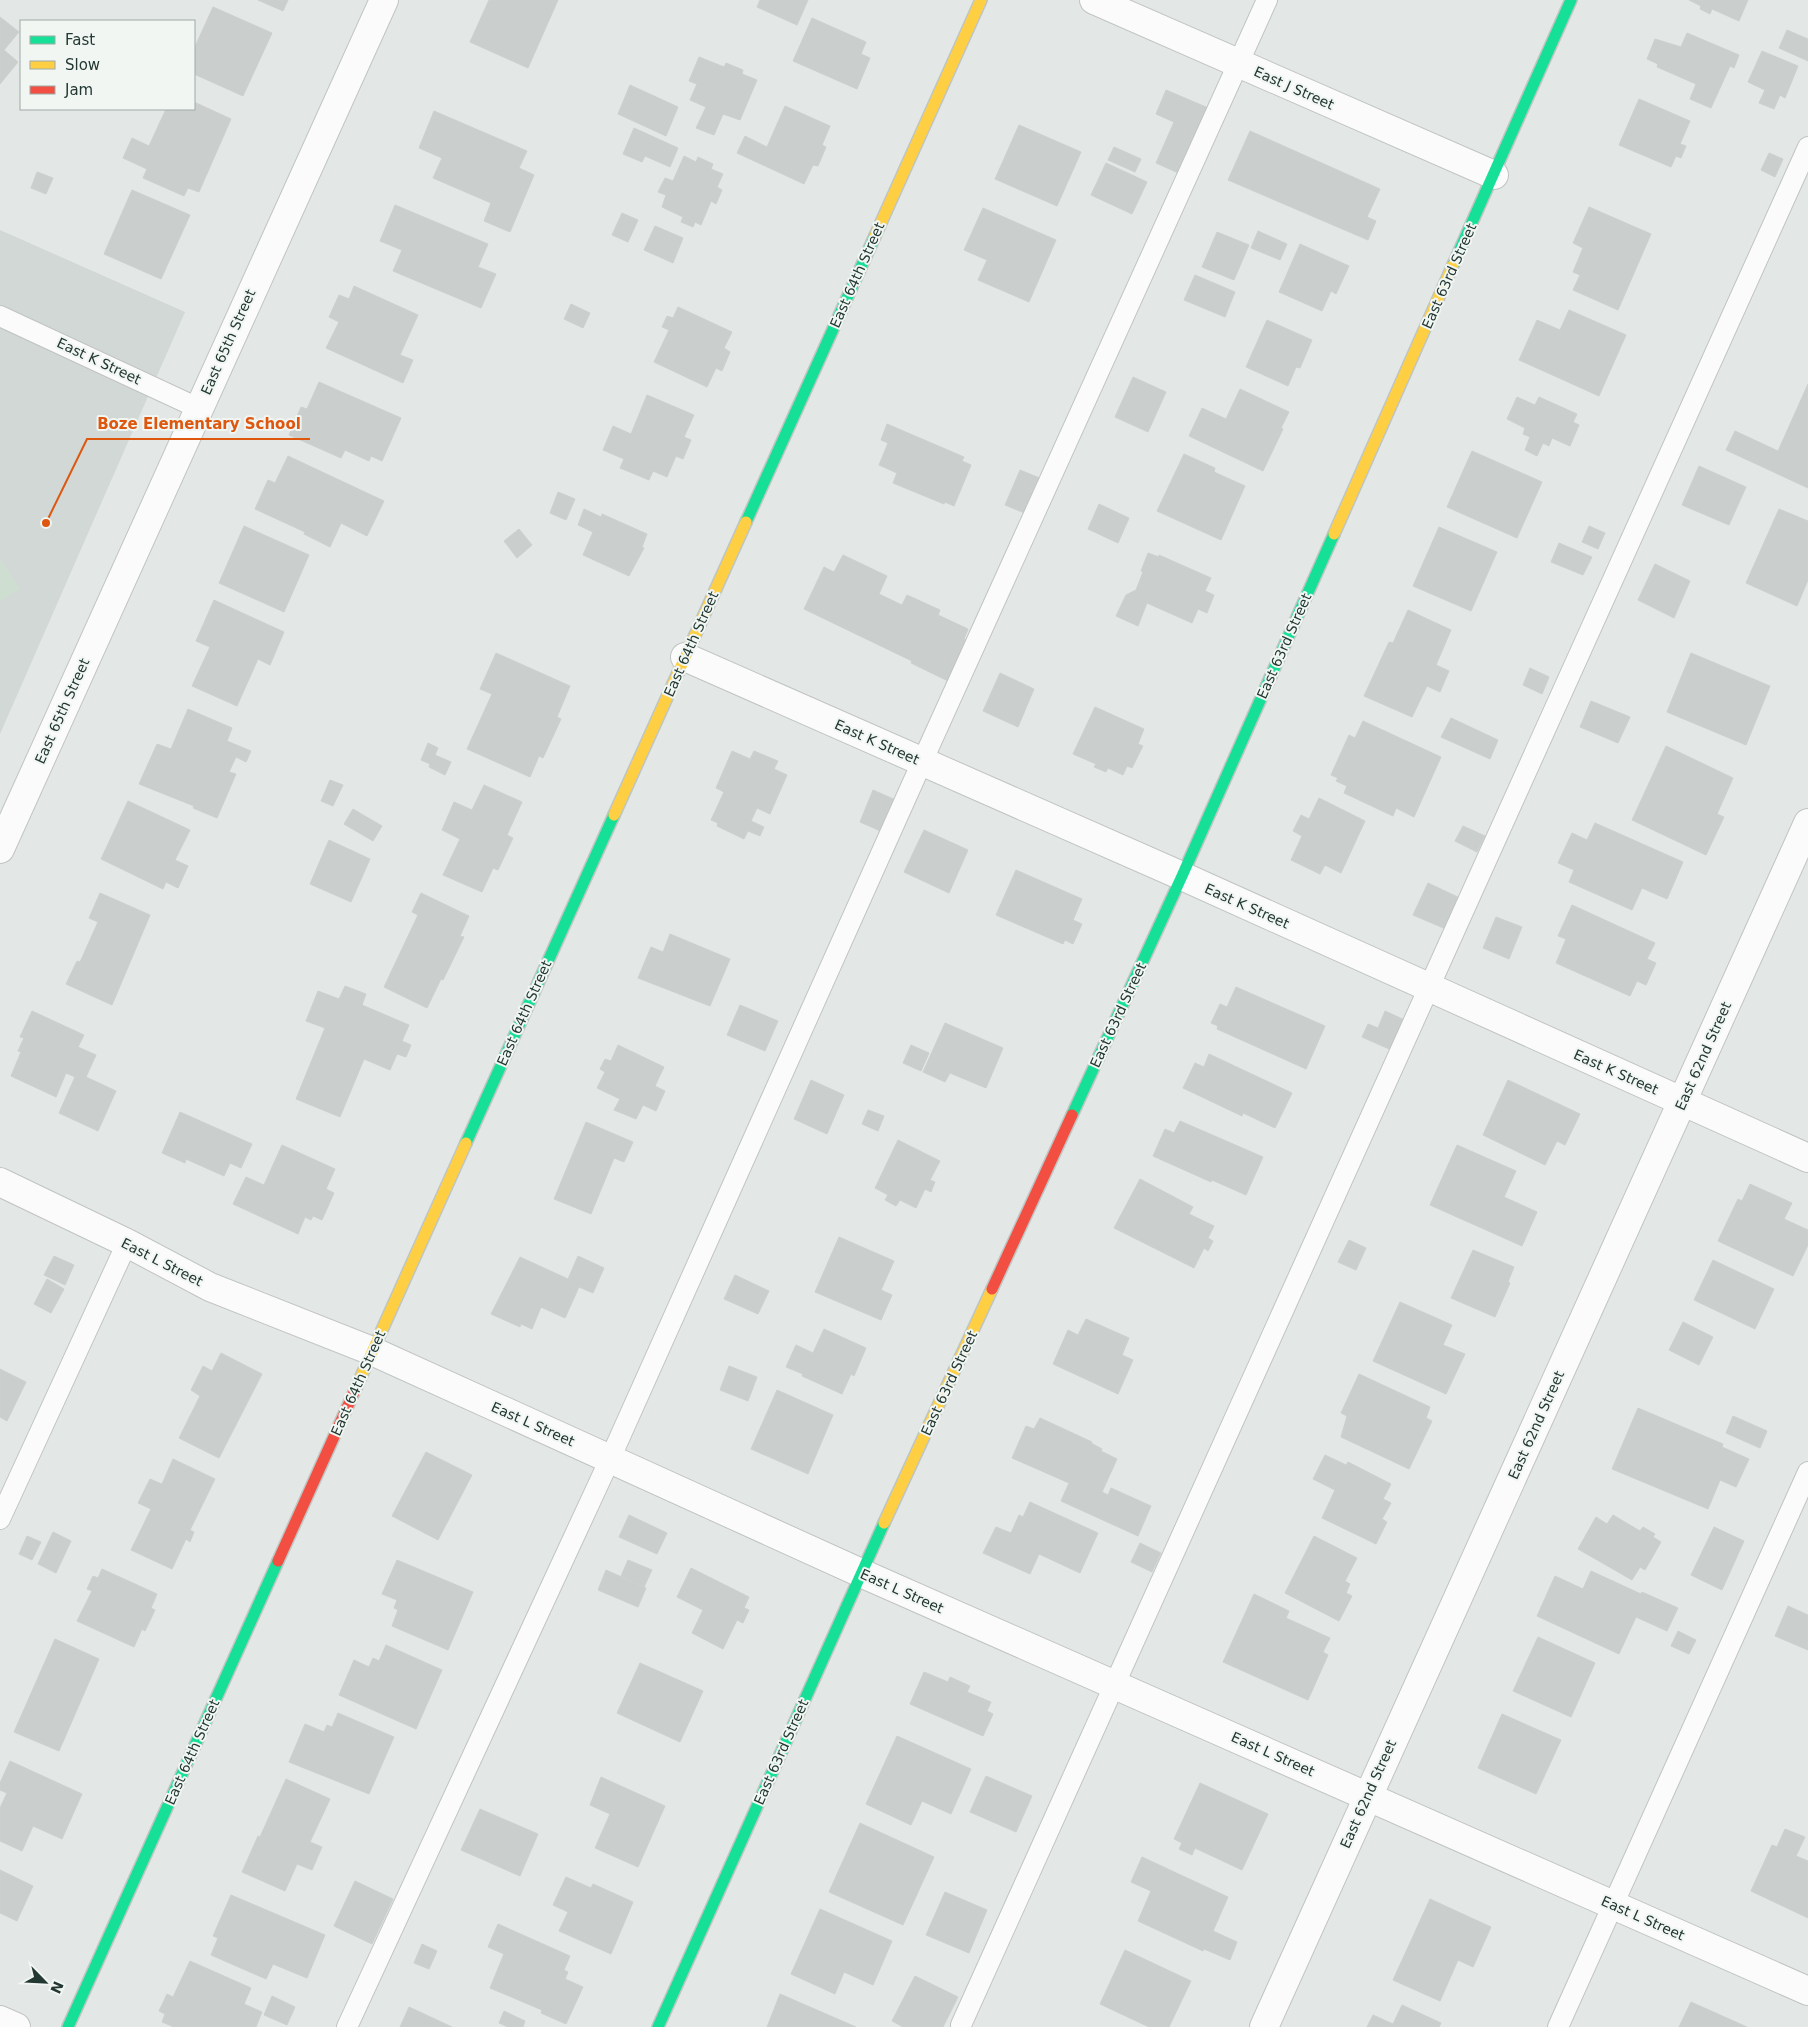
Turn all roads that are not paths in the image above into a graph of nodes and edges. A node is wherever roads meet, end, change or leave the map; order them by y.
1 (384, 0) edge
2 (981, 0) edge
3 (1094, 0) edge
4 (1268, 0) edge
5 (1572, 0) edge
6 (1239, 63) junction
7 (1808, 147) edge
8 (1494, 175) junction
9 (0, 316) edge
10 (198, 408) junction
11 (685, 657) junction
12 (922, 762) junction
13 (1808, 823) edge
14 (0, 849) edge
15 (1182, 876) junction
16 (1428, 988) junction
17 (1683, 1102) junction
18 (1808, 1158) edge
19 (0, 1182) edge
20 (126, 1243) junction
21 (372, 1351) junction
22 (610, 1459) junction
23 (1808, 1472) edge
24 (0, 1519) edge
25 (861, 1573) junction
26 (1114, 1684) junction
27 (1368, 1795) junction
28 (1614, 1904) junction
29 (1808, 1991) edge
30 (0, 2020) edge
31 (960, 2025) dead end
32 (16, 2027) edge
33 (68, 2027) edge
34 (347, 2027) edge
35 (658, 2027) edge
36 (1264, 2027) edge
37 (1558, 2027) edge

1 - 10 street, East 65th Street
2 - 11 street, East 64th Street
3 - 6 street, East J Street
4 - 6 lane
5 - 8 street, East 63rd Street
6 - 8 street, East J Street
6 - 12 lane
7 - 16 lane
8 - 15 street, East 63rd Street
9 - 10 lane, East K Street
10 - 14 street, East 65th Street
11 - 12 street, East K Street
11 - 21 street, East 64th Street
12 - 15 street, East K Street
12 - 22 lane
13 - 17 street, East 62nd Street
15 - 16 street, East K Street
15 - 25 street, East 63rd Street
16 - 17 street, East K Street
16 - 26 lane
17 - 18 street, East K Street
17 - 27 street, East 62nd Street
19 - 20 street, East L Street
20 - 21 street, East L Street
20 - 24 lane
21 - 22 street, East L Street
21 - 33 street, East 64th Street
22 - 25 street, East L Street
22 - 34 lane
23 - 28 lane
25 - 26 street, East L Street
25 - 35 street, East 63rd Street
26 - 27 street, East L Street
26 - 31 lane
27 - 28 street, East L Street
27 - 36 street, East 62nd Street
28 - 29 street, East L Street
28 - 37 lane
30 - 32 street

